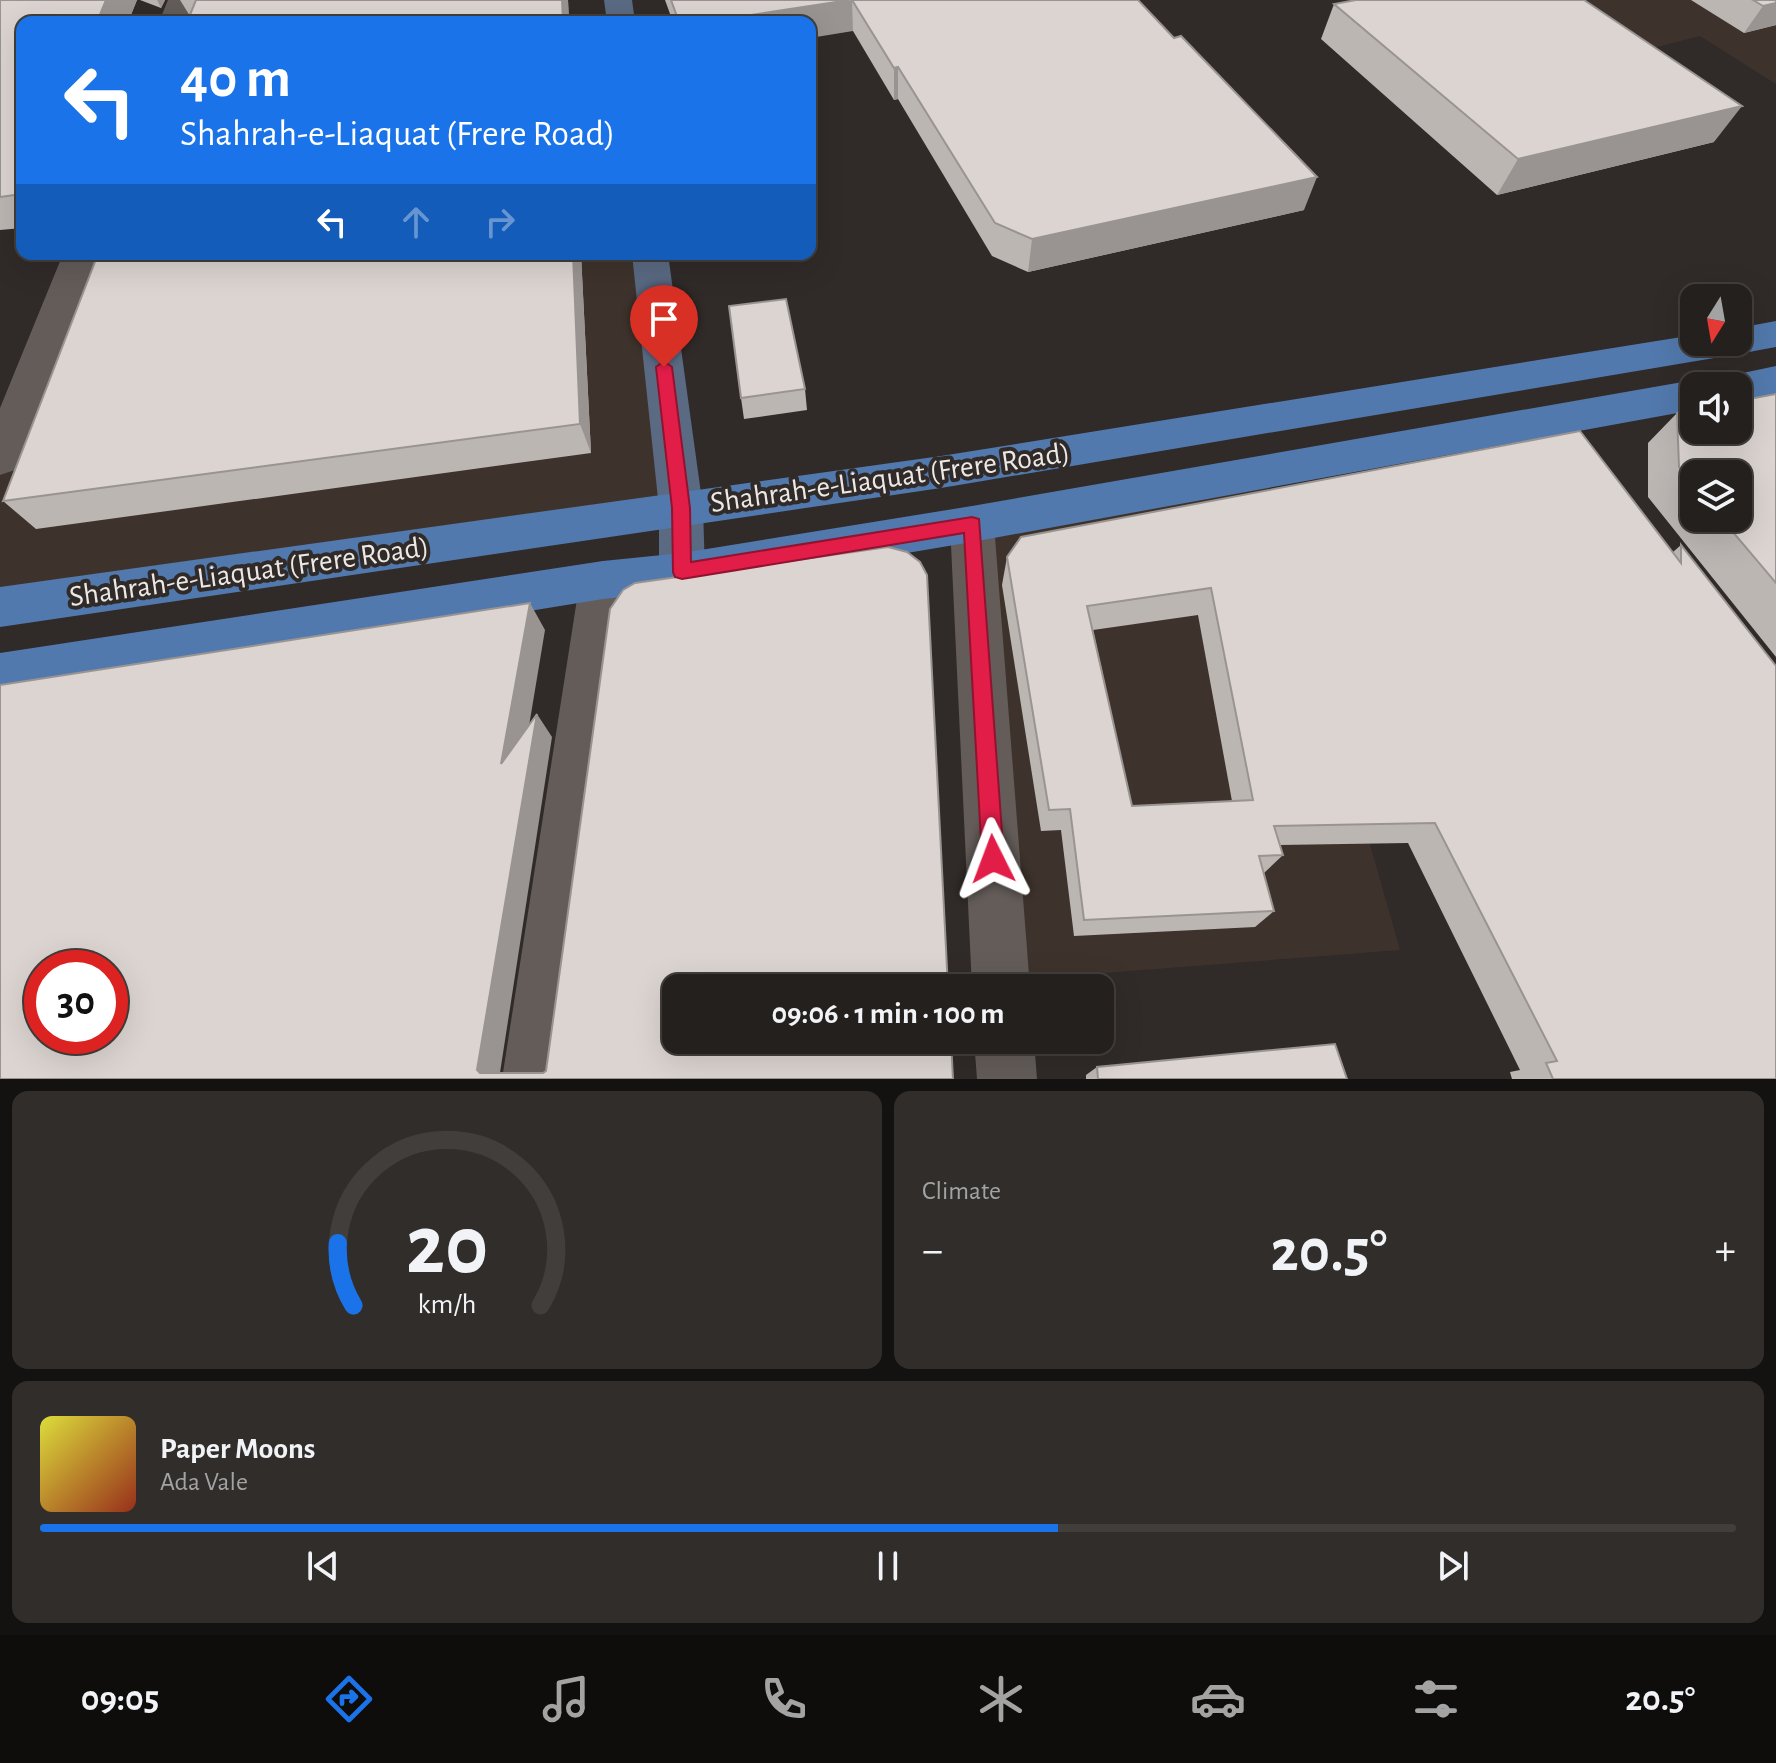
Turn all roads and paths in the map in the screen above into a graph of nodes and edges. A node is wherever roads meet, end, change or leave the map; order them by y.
1 (79, 260) edge
2 (651, 260) edge
3 (1776, 334) edge
4 (1752, 338) edge
5 (1680, 350) edge
6 (1776, 380) edge
7 (1752, 384) edge
8 (1680, 397) edge
9 (1559, 419) junction
10 (1586, 454) edge
11 (0, 459) edge
12 (681, 508) junction
13 (972, 524) junction
14 (682, 572) junction
15 (603, 580) junction
16 (0, 607) edge
17 (0, 675) edge
18 (1000, 974) edge
19 (1005, 1054) edge
20 (532, 1079) edge
21 (1007, 1079) edge

1 - 11 street
2 - 12 street
3 - 4 main road
5 - 12 main road, Shahrah-e-Liaquat (Frere Road)
6 - 7 main road
8 - 9 main road, Shahrah-e-Liaquat (Frere Road)
9 - 10 street
9 - 13 main road, Shahrah-e-Liaquat (Frere Road)
12 - 14 street
12 - 16 main road, Shahrah-e-Liaquat (Frere Road)
13 - 14 main road, Shahrah-e-Liaquat (Frere Road)
13 - 18 street
14 - 15 main road, Shahrah-e-Liaquat (Frere Road)
15 - 17 main road, Shahrah-e-Liaquat (Frere Road)
15 - 20 street
19 - 21 street

